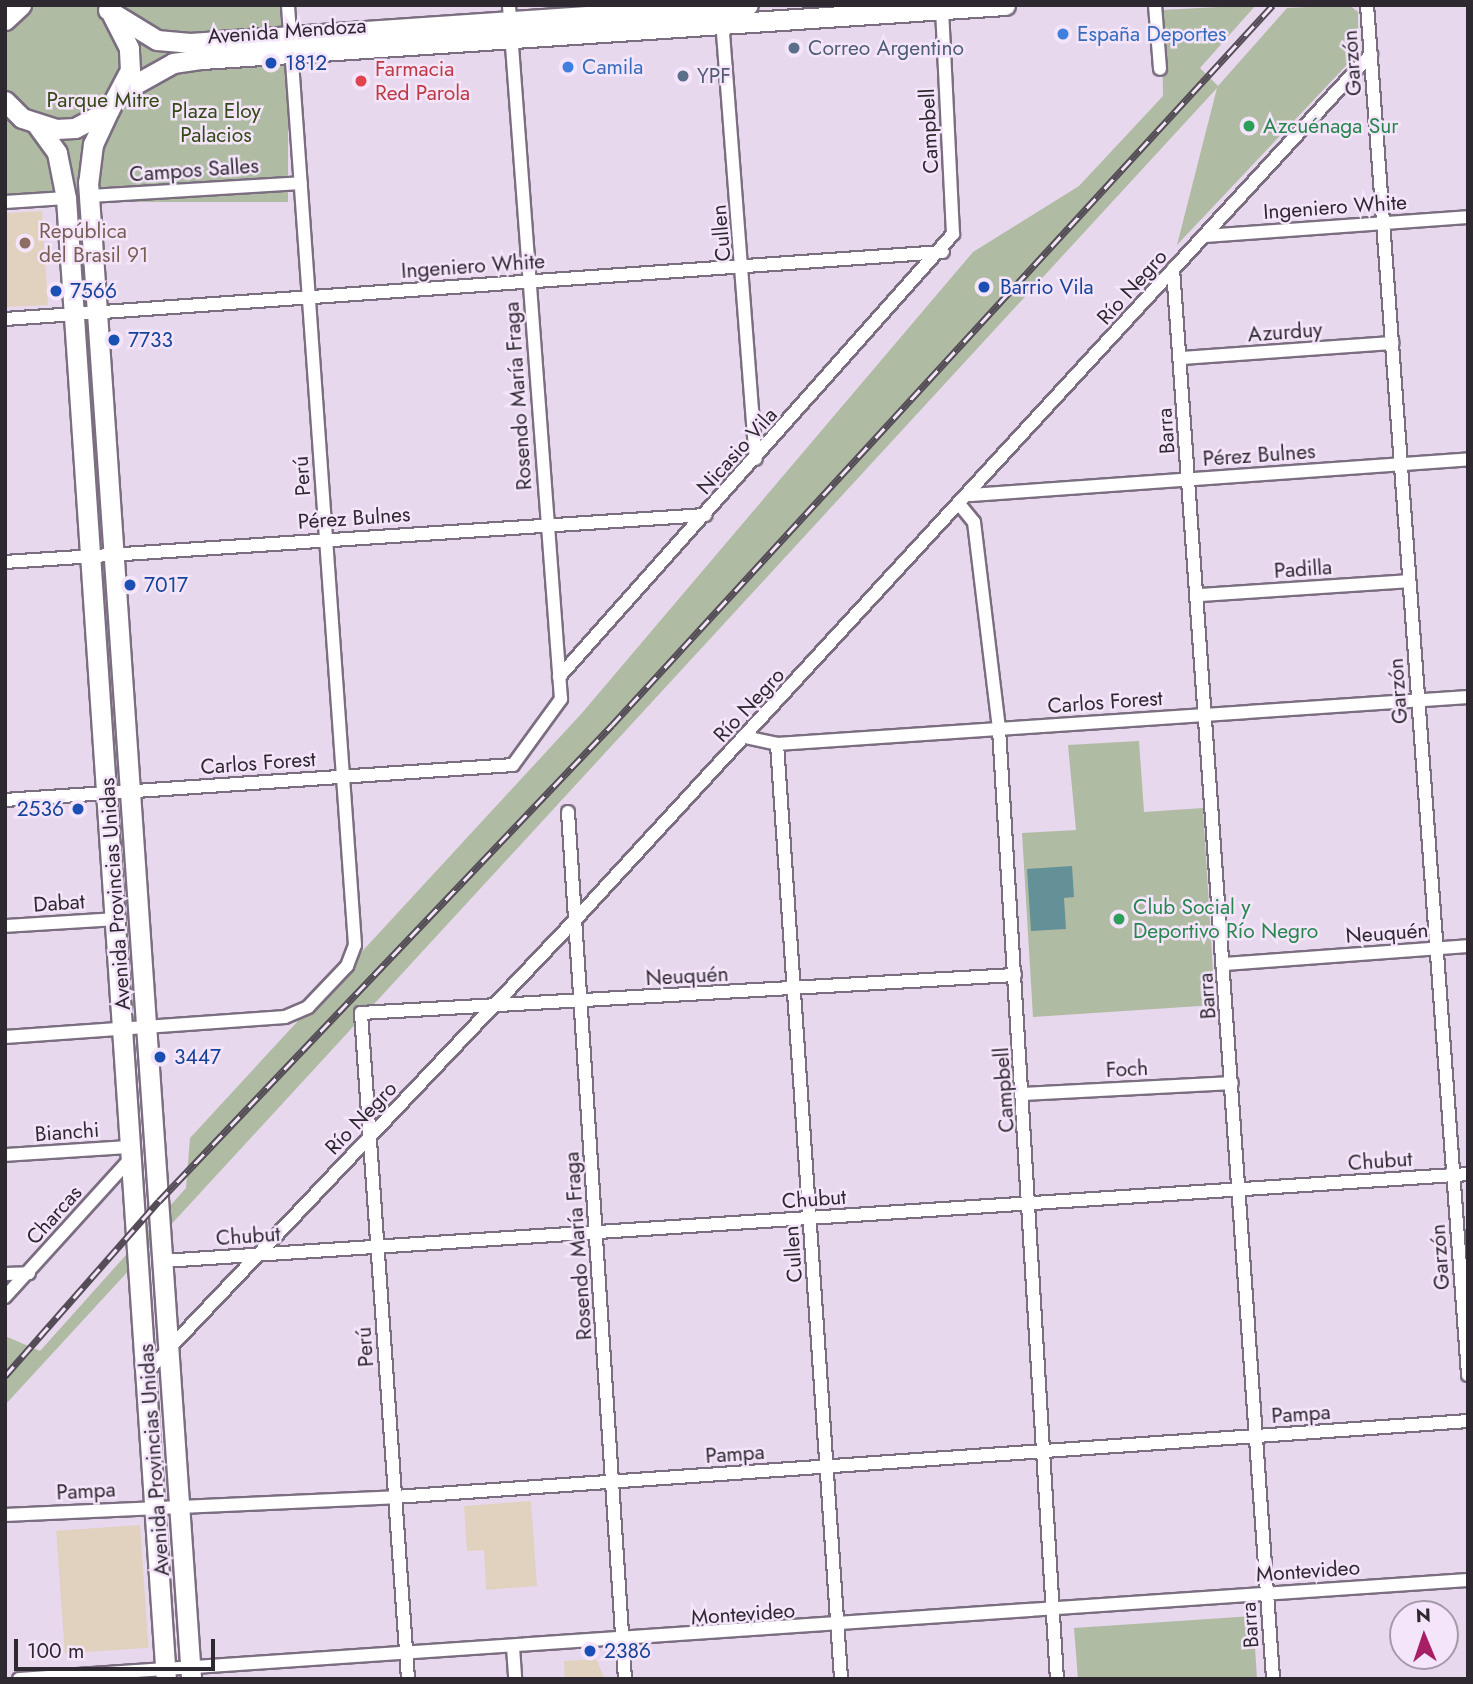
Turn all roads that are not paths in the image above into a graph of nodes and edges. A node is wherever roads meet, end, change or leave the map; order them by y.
1 (288, 5) edge
2 (748, 5) edge
3 (1005, 5) edge
4 (1155, 5) edge
5 (1367, 5) edge
6 (942, 7) edge
7 (105, 8) edge
8 (722, 12) edge
9 (510, 22) edge
10 (291, 45) junction
11 (1371, 54) junction
12 (1160, 69) dead end
13 (123, 91) junction
14 (7, 104) edge
15 (109, 110) junction
16 (37, 125) junction
17 (301, 183) junction
18 (90, 196) junction
19 (66, 198) junction
20 (5, 202) edge
21 (1468, 217) edge
22 (1383, 223) junction
23 (1204, 236) junction
24 (943, 252) junction
25 (743, 266) junction
26 (1173, 270) junction
27 (529, 281) junction
28 (309, 297) junction
29 (97, 312) junction
30 (74, 314) junction
31 (5, 319) edge
32 (1392, 343) junction
33 (1181, 358) junction
34 (756, 459) junction
35 (1468, 459) edge
36 (1403, 464) junction
37 (1188, 480) junction
38 (970, 495) junction
39 (960, 505) junction
40 (705, 515) junction
41 (547, 524) junction
42 (326, 540) junction
43 (114, 555) junction
44 (91, 556) junction
45 (5, 562) edge
46 (1409, 581) junction
47 (1199, 595) junction
48 (559, 677) junction
49 (1468, 697) edge
50 (1418, 700) junction
51 (1207, 715) junction
52 (999, 729) junction
53 (745, 737) junction
54 (777, 744) junction
55 (513, 765) joint
56 (343, 777) junction
57 (131, 792) junction
58 (107, 793) junction
59 (5, 800) edge
60 (568, 812) dead end
61 (115, 919) junction
62 (576, 919) junction
63 (5, 926) edge
64 (1468, 946) edge
65 (1436, 949) junction
66 (1224, 964) junction
67 (1015, 975) junction
68 (794, 989) junction
69 (582, 1001) junction
70 (492, 1007) junction
71 (361, 1013) joint
72 (147, 1027) junction
73 (122, 1029) junction
74 (5, 1037) edge
75 (1233, 1083) junction
76 (1024, 1094) junction
77 (370, 1138) junction
78 (131, 1153) junction
79 (5, 1156) edge
80 (1468, 1174) edge
81 (1453, 1175) junction
82 (1240, 1189) junction
83 (1031, 1203) junction
84 (810, 1218) junction
85 (597, 1232) junction
86 (377, 1247) junction
87 (256, 1255) junction
88 (163, 1261) junction
89 (29, 1273) junction
90 (5, 1274) edge
91 (5, 1297) edge
92 (170, 1347) junction
93 (146, 1373) junction
94 (1468, 1375) edge
95 (1468, 1421) edge
96 (1256, 1437) junction
97 (1044, 1451) junction
98 (826, 1467) junction
99 (612, 1481) junction
100 (395, 1497) junction
101 (179, 1504) junction
102 (155, 1506) junction
103 (5, 1515) edge
104 (1468, 1580) edge
105 (1267, 1593) junction
106 (1052, 1612) junction
107 (837, 1627) junction
108 (622, 1640) junction
109 (513, 1647) junction
110 (406, 1654) junction
111 (191, 1673) edge
112 (166, 1674) edge
113 (19, 1679) edge
114 (408, 1679) edge
115 (515, 1679) edge
116 (625, 1679) edge
117 (841, 1679) edge
118 (1057, 1679) edge
119 (1273, 1679) edge

1 - 10 street, Perú
2 - 8 main road, Avenida Mendoza
3 - 6 main road, Avenida Mendoza
4 - 12 street
5 - 11 street, Garzón
6 - 8 main road, Avenida Mendoza
6 - 24 street, Campbell
7 - 10 main road, Avenida Mendoza
7 - 13 main road
8 - 9 main road, Avenida Mendoza
8 - 25 street, Cullen
9 - 10 main road, Avenida Mendoza
9 - 27 street, Rosendo María Fraga
10 - 13 main road, Avenida Mendoza
10 - 17 street, Perú
11 - 22 street, Garzón
11 - 23 street, Río Negro
13 - 15 main road
14 - 16 main road
15 - 16 main road
15 - 18 main road, Avenida Provincias Unidas
16 - 19 main road, Avenida Provincias Unidas
17 - 18 street, Campos Salles
17 - 28 street, Perú
18 - 29 main road, Avenida Provincias Unidas
19 - 20 street
19 - 30 main road, Avenida Provincias Unidas
21 - 22 street, Ingeniero White
22 - 23 street, Ingeniero White
22 - 32 street, Garzón
23 - 26 street, Río Negro
24 - 25 street, Ingeniero White
24 - 34 street, Nicasio Vila
25 - 27 street, Ingeniero White
25 - 34 street, Cullen
26 - 33 street, Barra
26 - 38 street, Río Negro
27 - 28 street, Ingeniero White
27 - 41 street, Rosendo María Fraga
28 - 29 street, Ingeniero White
28 - 42 street, Perú
29 - 30 street, Ingeniero White
29 - 43 main road, Avenida Provincias Unidas
30 - 31 street, Ingeniero White
30 - 44 main road, Avenida Provincias Unidas
32 - 33 street, Azurduy
32 - 36 street, Garzón
33 - 37 street, Barra
34 - 40 street, Nicasio Vila
35 - 36 street, Pérez Bulnes
36 - 37 street, Pérez Bulnes
36 - 46 street, Garzón
37 - 38 street, Pérez Bulnes
37 - 47 street, Barra
38 - 39 street, Río Negro
39 - 52 street, Campbell
39 - 53 street, Río Negro
40 - 41 street, Pérez Bulnes
40 - 48 street, Nicasio Vila
41 - 42 street, Pérez Bulnes
41 - 48 street, Rosendo María Fraga
42 - 43 street, Pérez Bulnes
42 - 56 street, Perú
43 - 44 street, Pérez Bulnes
43 - 57 main road, Avenida Provincias Unidas
44 - 45 street, Pérez Bulnes
44 - 58 main road, Avenida Provincias Unidas
46 - 47 street, Padilla
46 - 50 street, Garzón
47 - 51 street, Barra
48 - 55 street, Rosendo María Fraga
49 - 50 street, Carlos Forest
50 - 51 street, Carlos Forest
50 - 65 street, Garzón
51 - 52 street, Carlos Forest
51 - 66 street, Barra
52 - 54 street, Carlos Forest
52 - 67 street, Campbell
53 - 54 street, Carlos Forest
53 - 62 street, Río Negro
54 - 68 street, Cullen
55 - 56 street, Carlos Forest
56 - 57 street, Carlos Forest
56 - 72 street, Perú
57 - 58 street, Carlos Forest
57 - 72 main road, Avenida Provincias Unidas
58 - 59 street, Carlos Forest
58 - 61 main road, Avenida Provincias Unidas
60 - 62 street, Rosendo María Fraga
61 - 63 street, Dabat
61 - 73 main road, Avenida Provincias Unidas
62 - 69 street, Rosendo María Fraga
62 - 70 street, Río Negro
64 - 65 street, Neuquén
65 - 66 street, Neuquén
65 - 81 street, Garzón
66 - 75 street, Barra
67 - 68 street, Neuquén
67 - 76 street, Campbell
68 - 69 street, Neuquén
68 - 84 street, Cullen
69 - 70 street, Neuquén
69 - 85 street, Rosendo María Fraga
70 - 71 street, Neuquén
70 - 77 street, Río Negro
71 - 77 street, Perú
72 - 73 street
72 - 88 main road, Avenida Provincias Unidas
73 - 74 street
73 - 78 main road, Avenida Provincias Unidas
75 - 76 street, Foch
75 - 82 street, Barra
76 - 83 street, Campbell
77 - 86 street, Perú
77 - 87 street, Río Negro
78 - 79 street, Bianchi
78 - 89 street, Charcas
78 - 93 main road, Avenida Provincias Unidas
80 - 81 street, Chubut
81 - 82 street, Chubut
81 - 94 street, Garzón
82 - 83 street, Chubut
82 - 96 street, Barra
83 - 84 street, Chubut
83 - 97 street, Campbell
84 - 85 street, Chubut
84 - 98 street, Cullen
85 - 86 street, Chubut
85 - 99 street, Rosendo María Fraga
86 - 87 street, Chubut
86 - 100 street, Perú
87 - 88 street, Chubut
87 - 92 street, Río Negro
88 - 92 main road, Avenida Provincias Unidas
89 - 90 street
89 - 91 street, Charcas
92 - 93 street, Río Negro
92 - 101 main road, Avenida Provincias Unidas
93 - 102 main road, Avenida Provincias Unidas
95 - 96 street, Pampa
96 - 97 street, Pampa
96 - 105 street, Barra
97 - 98 street, Pampa
97 - 106 street, Campbell
98 - 99 street, Pampa
98 - 107 street, Cullen
99 - 100 street, Pampa
99 - 108 street, Rosendo María Fraga
100 - 101 street, Pampa
100 - 110 street, Perú
101 - 102 street, Pampa
101 - 111 main road, Avenida Provincias Unidas
102 - 103 street, Pampa
102 - 112 main road, Avenida Provincias Unidas
104 - 105 street, Montevideo
105 - 106 street, Montevideo
105 - 119 street, Barra
106 - 107 street, Montevideo
106 - 118 street, Campbell
107 - 108 street, Montevideo
107 - 117 street, Cullen
108 - 109 street, Montevideo
108 - 116 street, Rosendo María Fraga
109 - 110 street, Montevideo
109 - 115 street
110 - 111 street, Montevideo
110 - 114 street, Perú
111 - 112 street, Montevideo
112 - 113 street, Montevideo

